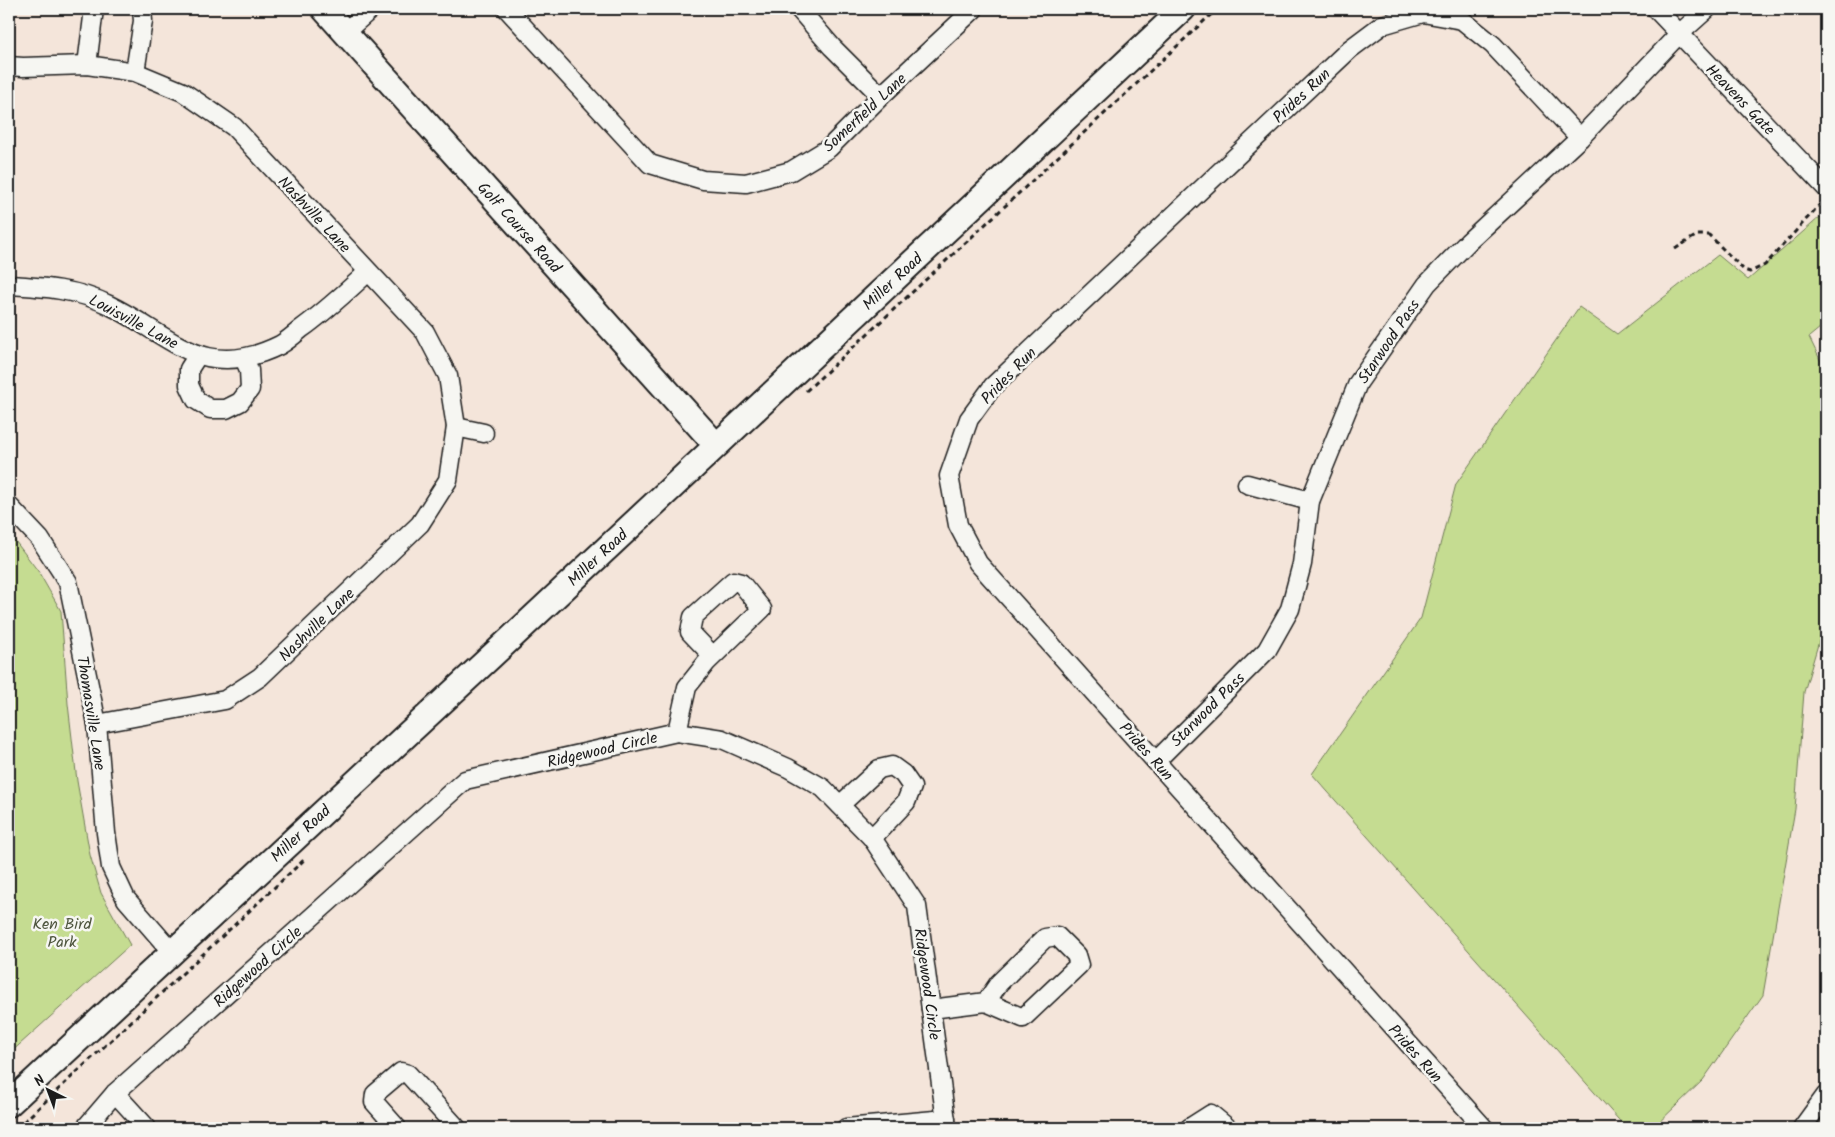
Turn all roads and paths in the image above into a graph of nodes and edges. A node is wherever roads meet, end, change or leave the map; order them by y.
1 (94, 9) edge
2 (142, 9) edge
3 (324, 9) edge
4 (371, 9) edge
5 (507, 9) edge
6 (799, 9) edge
7 (974, 9) edge
8 (1183, 9) edge
9 (1656, 9) edge
10 (1707, 9) edge
11 (345, 32) junction
12 (1679, 34) junction
13 (87, 65) junction
14 (9, 66) edge
15 (135, 72) junction
16 (880, 96) junction
17 (1580, 138) junction
18 (1826, 188) edge
19 (1826, 197) edge
20 (1675, 249) dead end
21 (368, 272) junction
22 (9, 285) edge
23 (198, 355) junction
24 (244, 358) junction
25 (456, 427) junction
26 (484, 433) dead end
27 (716, 446) junction
28 (1247, 484) dead end
29 (1310, 501) junction
30 (9, 506) edge
31 (713, 656) dead end
32 (97, 724) junction
33 (677, 732) junction
34 (1156, 761) junction
35 (840, 805) junction
36 (872, 838) junction
37 (172, 952) junction
38 (986, 1002) junction
39 (931, 1009) junction
40 (115, 1093) junction
41 (1826, 1095) edge
42 (9, 1104) edge
43 (946, 1124) edge
44 (85, 1128) edge
45 (147, 1128) edge
46 (397, 1128) edge
47 (457, 1128) edge
48 (846, 1128) edge
49 (1189, 1128) edge
50 (1228, 1128) edge
51 (1484, 1128) edge
52 (1802, 1128) edge

1 - 13 street
2 - 15 street
3 - 11 street, Golf Course Road
4 - 11 street
5 - 16 street, Somerfield Lane
6 - 16 street
7 - 16 street, Somerfield Lane
8 - 27 street, Miller Road
9 - 12 street, Heavens Gate
10 - 12 street, Starwood Pass
11 - 27 street, Golf Course Road
12 - 17 street, Starwood Pass
12 - 18 street, Heavens Gate
13 - 14 street, Nashville Lane
13 - 15 street, Nashville Lane
15 - 21 street, Nashville Lane
17 - 29 street, Starwood Pass
17 - 34 street, Prides Run
19 - 20 path
21 - 24 street, Louisville Lane
21 - 25 street, Nashville Lane
22 - 23 street, Louisville Lane
23 - 24 street, Louisville Lane
23 - 24 street, Louisville Lane
25 - 26 street
25 - 32 street, Nashville Lane
27 - 37 street, Miller Road
28 - 29 street
29 - 34 street, Starwood Pass
30 - 32 street, Thomasville Lane
31 - 33 street
32 - 37 street, Thomasville Lane
33 - 35 street, Ridgewood Circle
33 - 40 street, Ridgewood Circle
34 - 51 street, Prides Run
35 - 36 street, Ridgewood Circle
35 - 36 street
36 - 39 street, Ridgewood Circle
37 - 42 street, Miller Road
38 - 38 street
38 - 39 street
39 - 43 street, Ridgewood Circle
40 - 44 street, Ridgewood Circle
40 - 45 street
41 - 52 street
43 - 48 street
46 - 47 street
49 - 50 street

